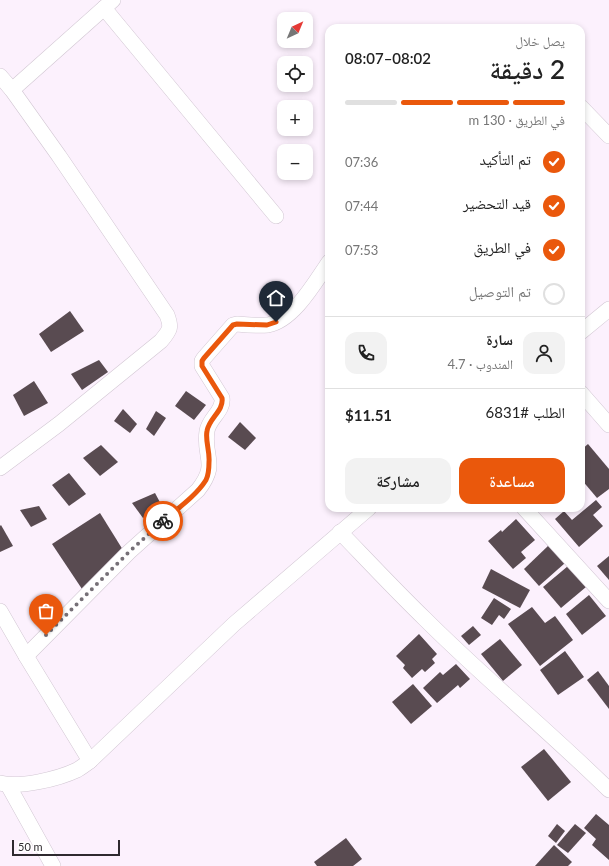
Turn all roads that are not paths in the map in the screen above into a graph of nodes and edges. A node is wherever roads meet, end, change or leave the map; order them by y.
1 (108, 4) edge
2 (0, 76) edge
3 (12, 90) junction
4 (585, 111) edge
5 (609, 136) edge
6 (276, 216) dead end
7 (325, 268) edge
8 (609, 309) edge
9 (585, 329) edge
10 (585, 398) edge
11 (609, 425) edge
12 (0, 468) edge
13 (364, 512) edge
14 (528, 512) edge
15 (340, 532) junction
16 (609, 601) edge
17 (0, 611) edge
18 (26, 656) junction
19 (90, 761) junction
20 (4, 784) edge
21 (609, 790) edge
22 (53, 866) edge

1 - 3 street
1 - 6 street
2 - 3 street
3 - 12 street
4 - 5 street
7 - 18 street
8 - 9 street
10 - 11 street
13 - 15 street
14 - 16 street
15 - 19 street
15 - 21 street
17 - 18 street
18 - 19 street
19 - 20 street
20 - 22 street

